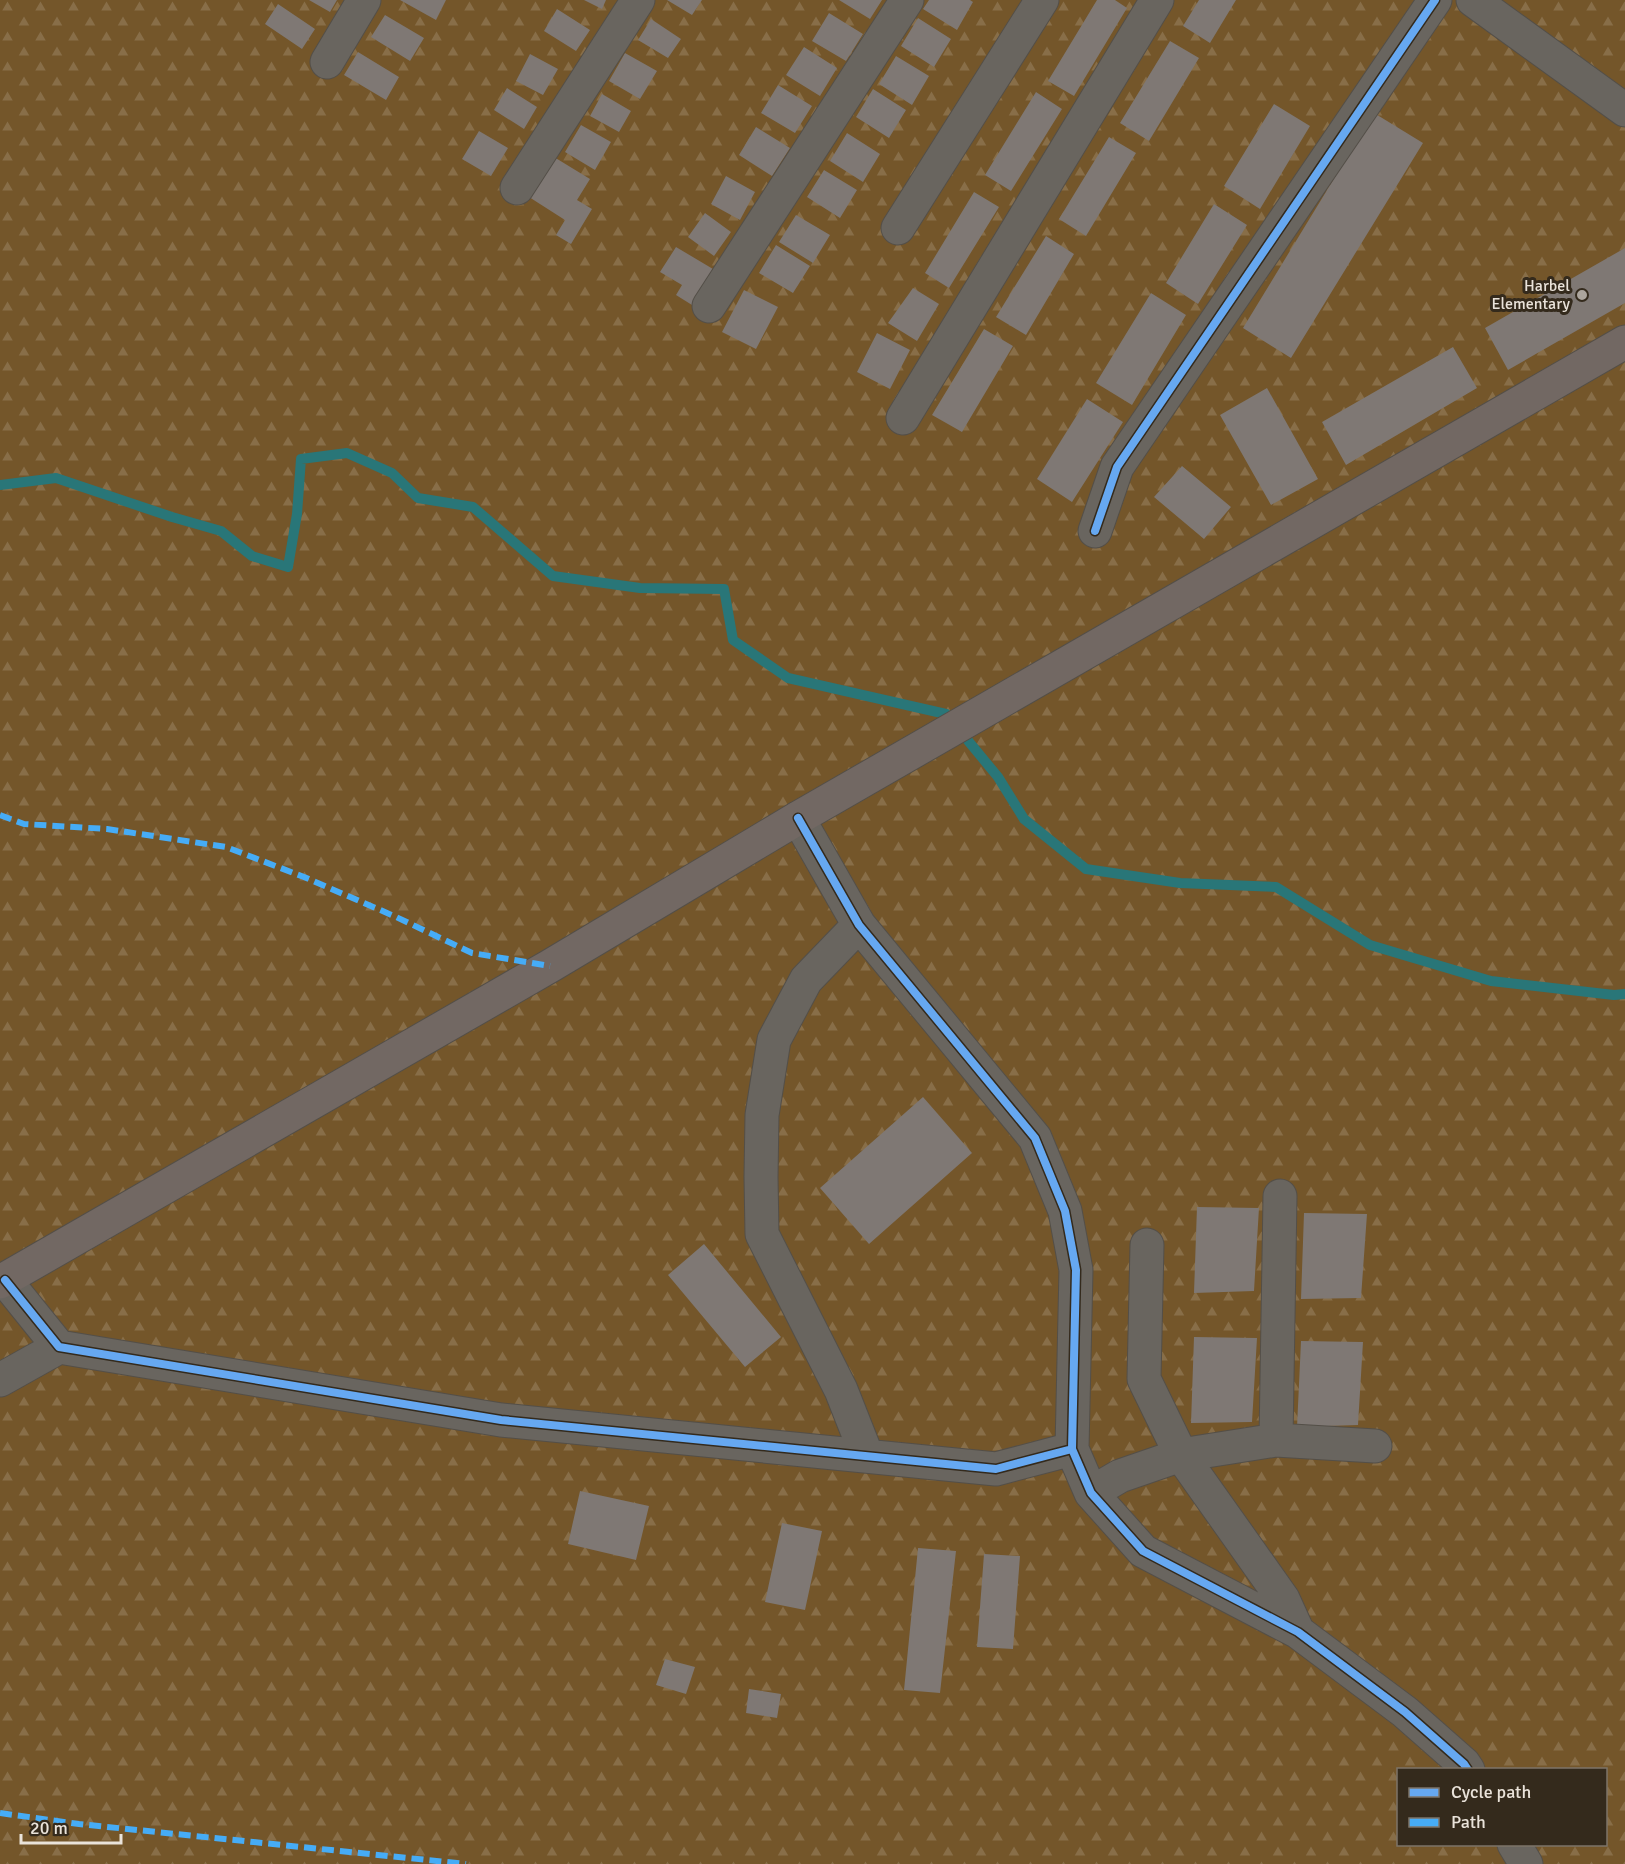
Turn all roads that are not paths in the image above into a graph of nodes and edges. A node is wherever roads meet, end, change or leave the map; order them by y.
1 (364, 0) edge
2 (638, 0) edge
3 (907, 0) edge
4 (1042, 0) edge
5 (1157, 0) edge
6 (1435, 0) edge
7 (1473, 0) edge
8 (327, 62) dead end
9 (1625, 110) edge
10 (517, 188) dead end
11 (898, 228) dead end
12 (710, 306) dead end
13 (1625, 342) edge
14 (903, 418) dead end
15 (1095, 531) dead end
16 (798, 818) junction
17 (859, 926) junction
18 (1280, 1196) dead end
19 (1147, 1245) dead end
20 (2, 1281) edge
21 (59, 1347) junction
22 (0, 1380) edge
23 (1276, 1440) junction
24 (1375, 1446) dead end
25 (1072, 1449) junction
26 (1181, 1455) junction
27 (867, 1456) junction
28 (1091, 1493) junction
29 (1298, 1632) junction
30 (1467, 1768) edge
31 (1515, 1846) edge
32 (1526, 1864) edge

1 - 8 street
2 - 10 street
3 - 12 street
4 - 11 street
5 - 14 street
6 - 15 street
7 - 9 street
13 - 16 main road
16 - 17 street
16 - 20 main road
17 - 25 street
17 - 27 street
18 - 23 street
19 - 26 street
20 - 21 street
21 - 22 street
21 - 27 street
23 - 24 street
23 - 26 street
25 - 27 street
25 - 28 street
26 - 28 street
26 - 29 street
28 - 29 street
29 - 30 street
31 - 32 street

